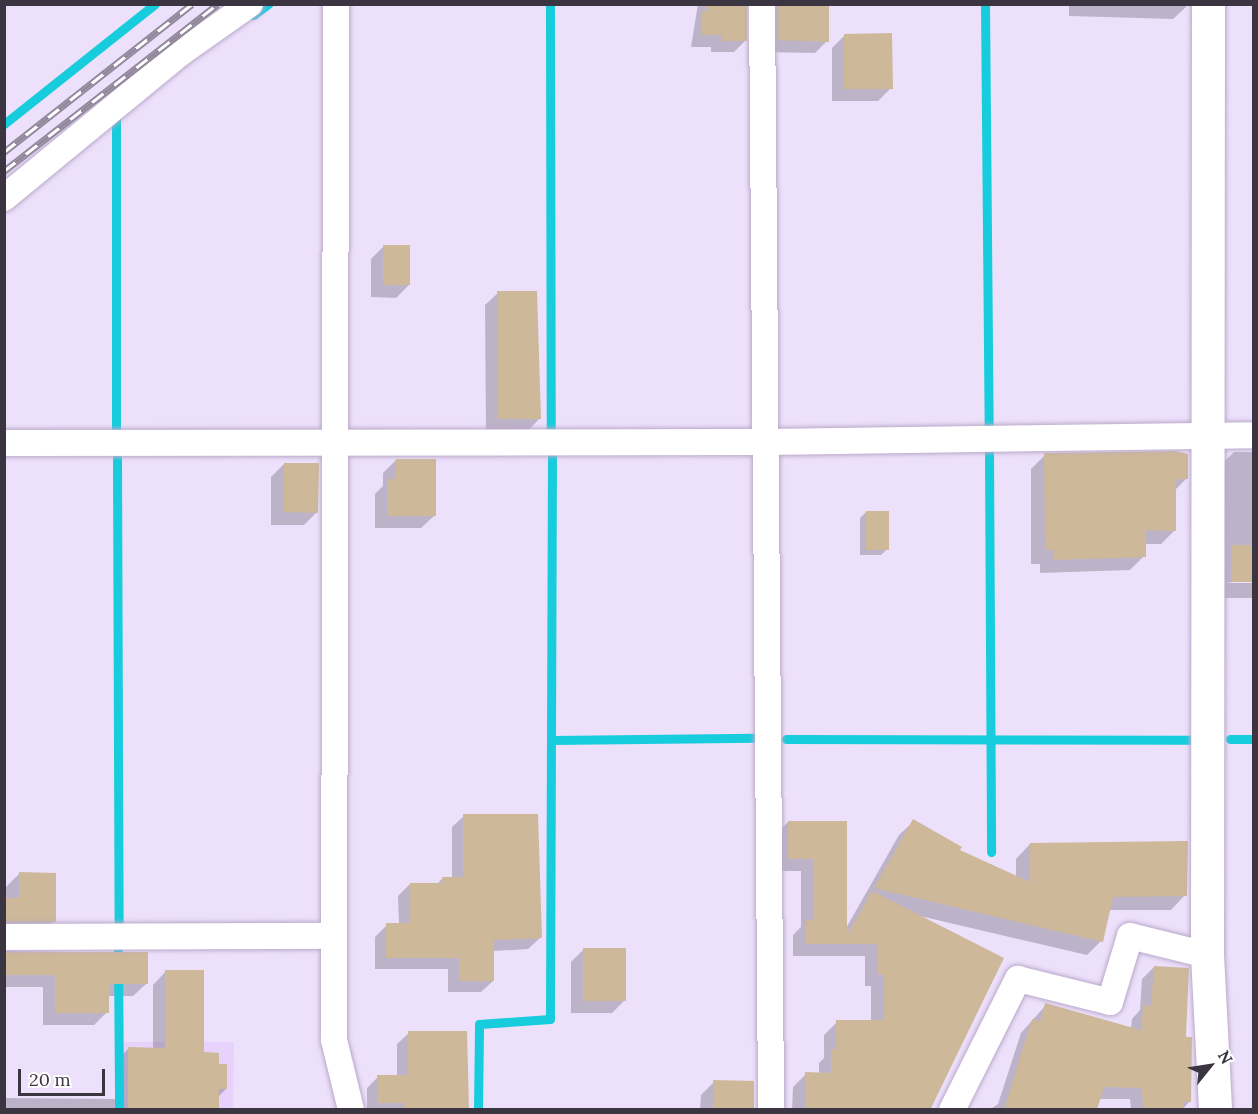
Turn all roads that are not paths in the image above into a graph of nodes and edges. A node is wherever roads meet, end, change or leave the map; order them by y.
1 (250, 4) edge
2 (336, 4) edge
3 (762, 4) edge
4 (1208, 4) edge
5 (4, 198) edge
6 (1208, 435) junction
7 (1254, 435) edge
8 (768, 442) junction
9 (4, 443) edge
10 (333, 443) junction
11 (334, 936) junction
12 (4, 937) edge
13 (1207, 955) junction
14 (351, 1110) edge
15 (771, 1110) edge
16 (952, 1110) edge
17 (1215, 1110) edge

1 - 5 street
2 - 10 street
3 - 8 street
4 - 6 street
6 - 7 street
6 - 8 street
6 - 13 street
8 - 10 street
8 - 15 street
9 - 10 street
10 - 11 street
11 - 12 street
11 - 14 street
13 - 16 street
13 - 17 street

